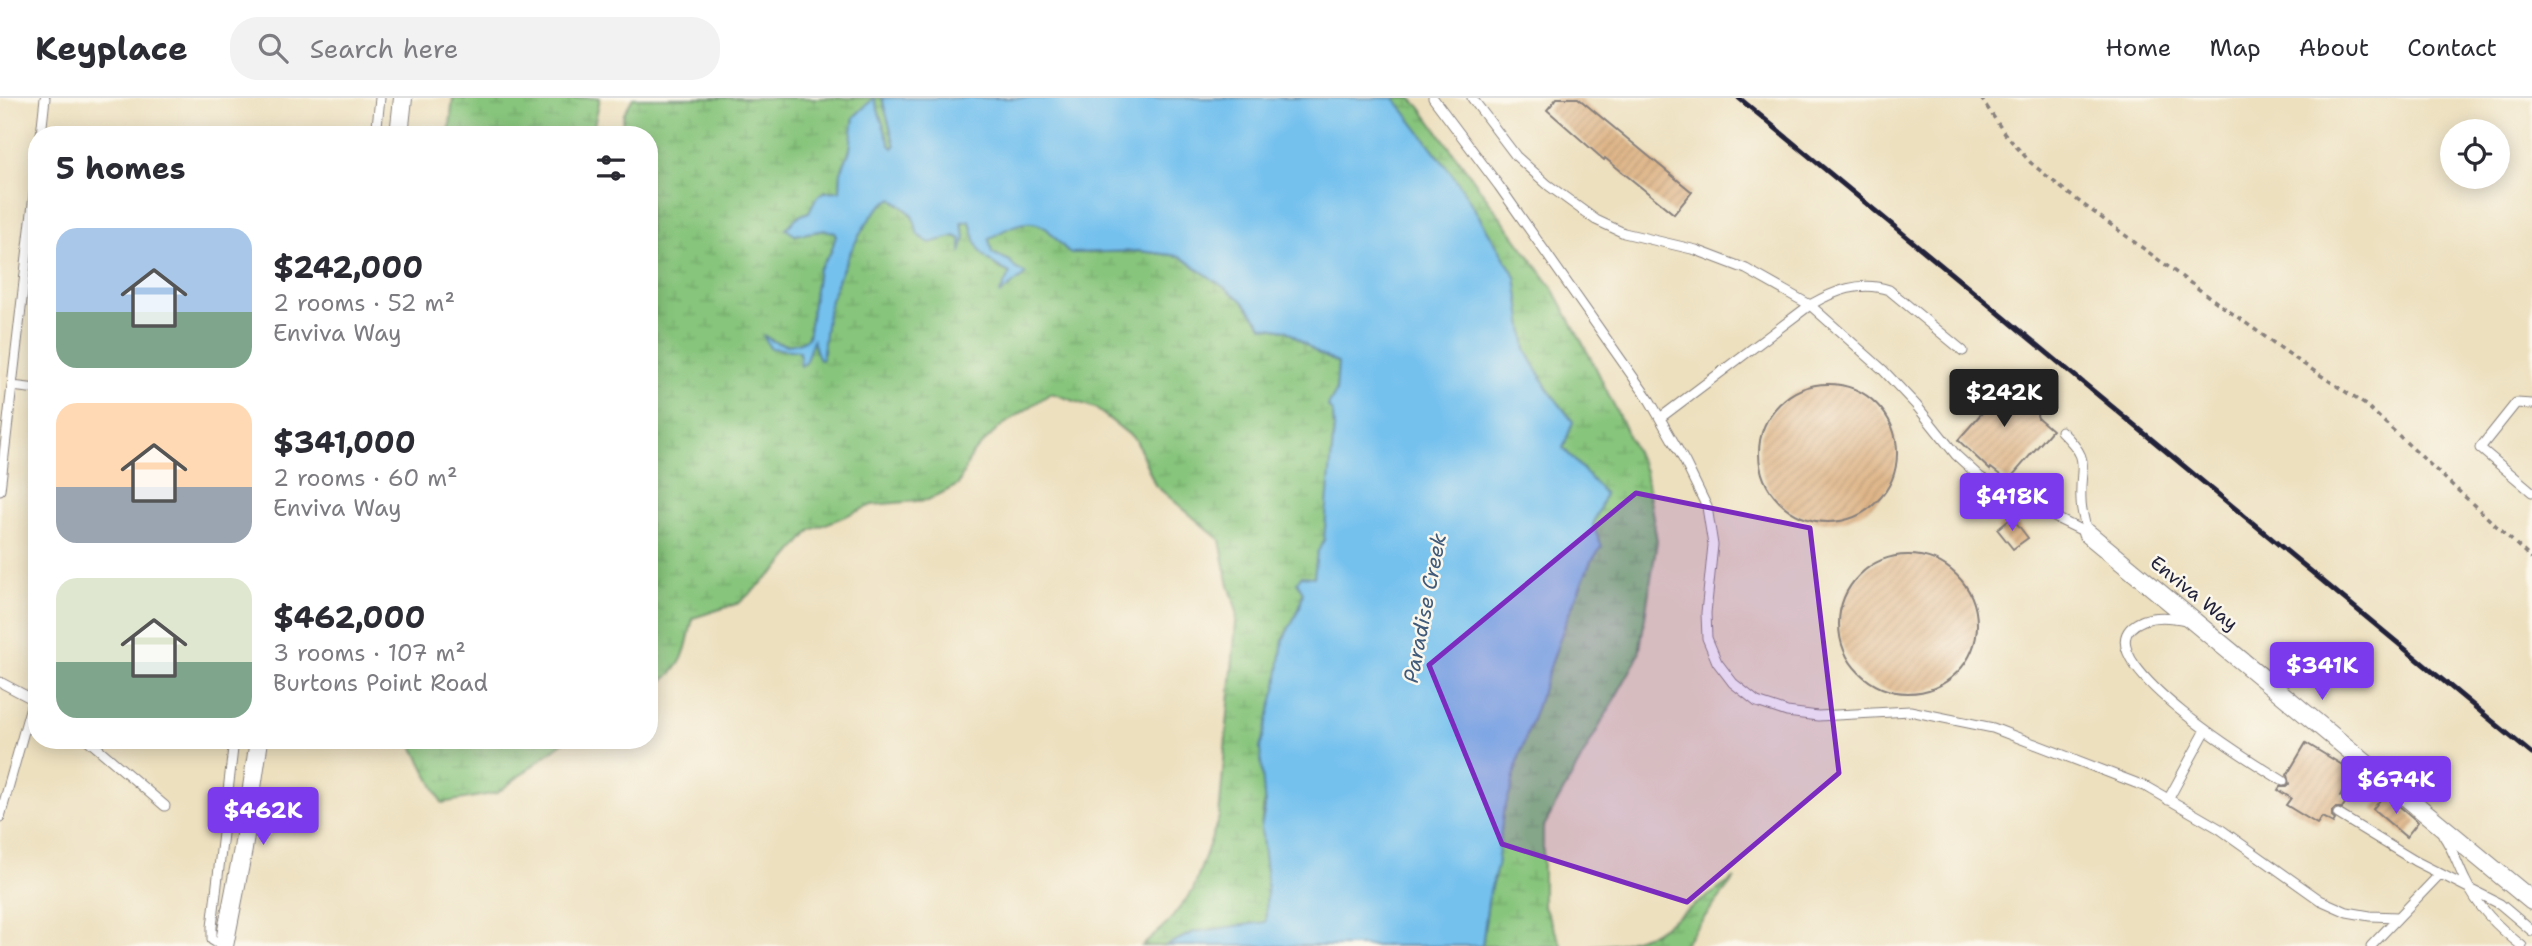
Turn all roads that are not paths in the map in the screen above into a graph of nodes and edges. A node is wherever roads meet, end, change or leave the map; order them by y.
1 (45, 98) edge
2 (380, 98) edge
3 (403, 98) edge
4 (1433, 98) edge
5 (1472, 98) edge
6 (42, 126) edge
7 (377, 126) edge
8 (400, 126) edge
9 (28, 247) edge
10 (1810, 305) junction
11 (1963, 351) dead end
12 (12, 386) junction
13 (28, 388) edge
14 (2532, 404) edge
15 (1660, 418) junction
16 (2061, 430) dead end
17 (0, 490) edge
18 (2532, 492) edge
19 (2087, 533) junction
20 (2195, 621) junction
21 (0, 682) edge
22 (28, 696) edge
23 (28, 723) edge
24 (2206, 730) junction
25 (98, 749) edge
26 (233, 749) edge
27 (258, 749) edge
28 (2283, 781) dead end
29 (2168, 800) junction
30 (165, 806) dead end
31 (2339, 814) dead end
32 (0, 817) edge
33 (2430, 818) junction
34 (2440, 874) junction
35 (2472, 892) junction
36 (2532, 901) edge
37 (2398, 917) junction
38 (2532, 931) edge
39 (223, 946) edge
40 (2371, 946) edge
41 (2522, 946) edge

1 - 6 lane
2 - 7 lane
3 - 8 street
4 - 15 lane
5 - 10 lane
9 - 12 lane
10 - 11 lane
10 - 15 lane
10 - 19 lane
12 - 13 lane
12 - 17 lane
14 - 18 lane
15 - 29 lane
16 - 19 lane
19 - 20 street, Enviva Way
20 - 24 lane
20 - 33 street, Enviva Way
21 - 22 lane
23 - 32 lane
24 - 28 lane
24 - 29 lane
25 - 30 lane
26 - 39 lane
27 - 39 street
29 - 37 lane
31 - 34 lane
33 - 35 lane
33 - 36 street, Enviva Way
34 - 35 lane
34 - 37 lane
35 - 38 lane
35 - 41 lane
37 - 40 lane

